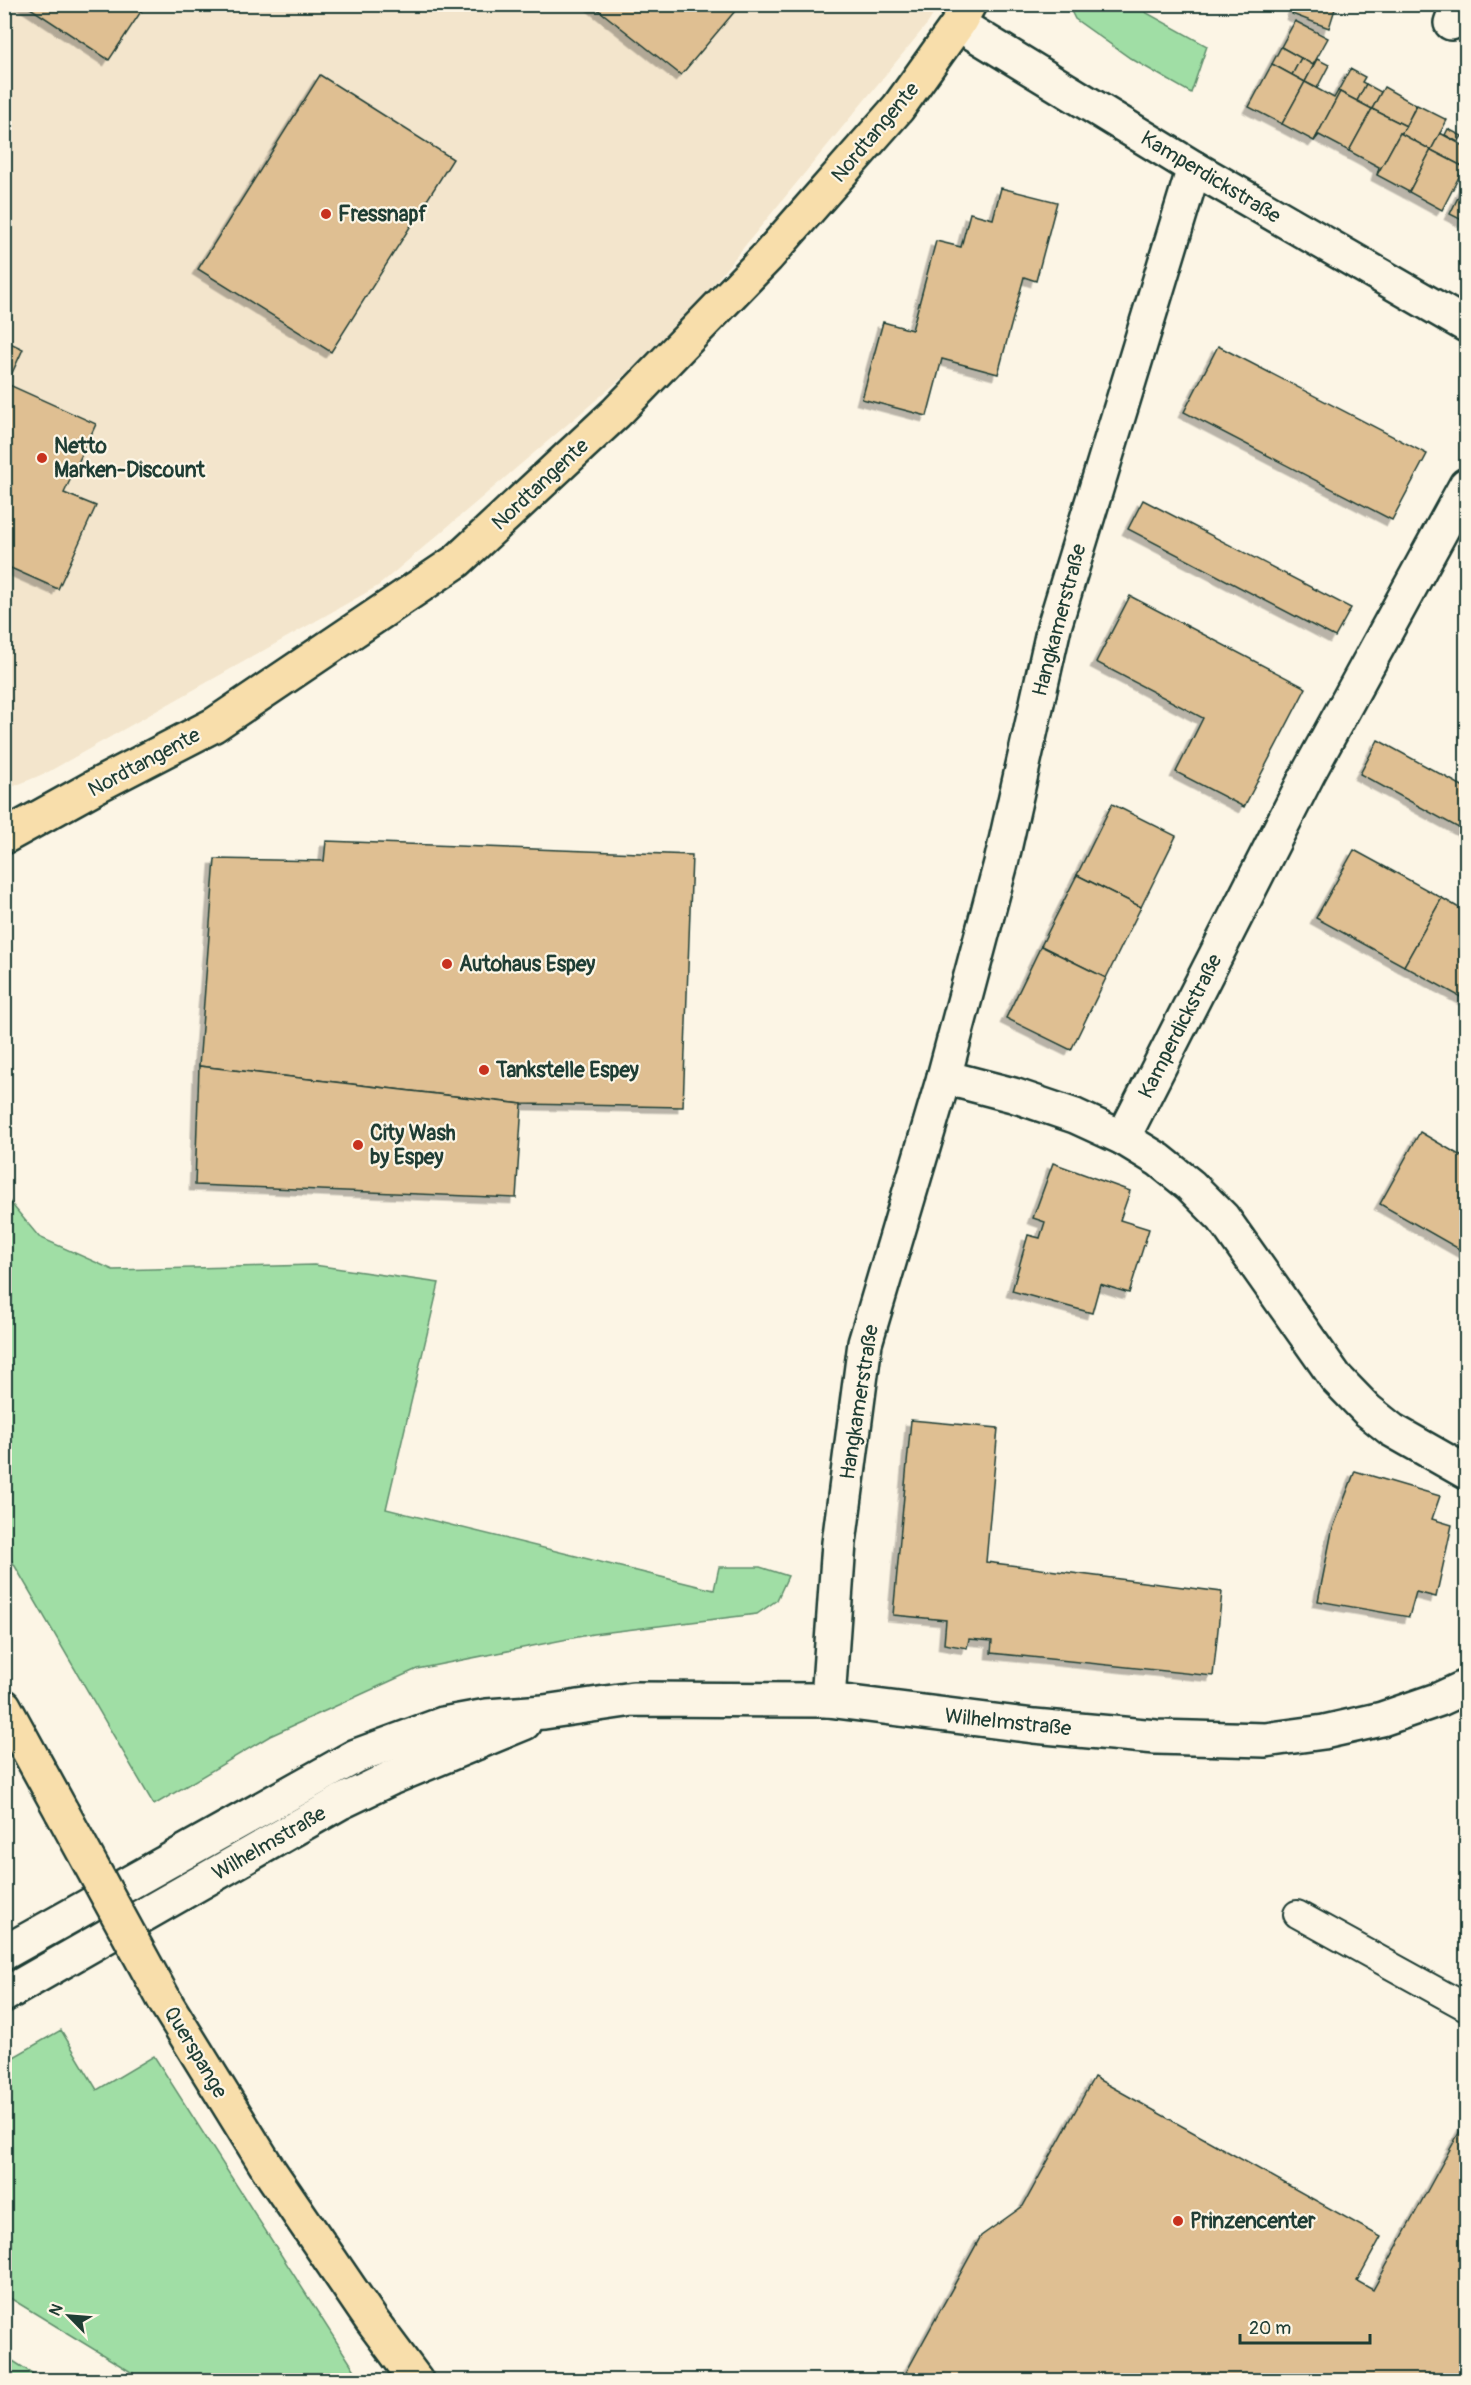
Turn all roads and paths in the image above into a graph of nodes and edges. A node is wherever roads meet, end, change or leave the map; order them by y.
1 (963, 14) edge
2 (1194, 168) junction
3 (1467, 325) edge
4 (1467, 484) edge
5 (4, 837) edge
6 (944, 1077) junction
7 (1123, 1138) junction
8 (1467, 1472) edge
9 (1467, 1687) edge
10 (828, 1700) junction
11 (4, 1706) edge
12 (544, 1712) junction
13 (1297, 1914) dead end
14 (4, 1953) edge
15 (4, 1995) edge
16 (1467, 2007) edge
17 (416, 2380) edge

1 - 2 street, Kamperdickstraße
1 - 5 main road, Nordtangente
2 - 3 street, Kamperdickstraße
2 - 6 street, Hangkamerstraße
4 - 7 street, Kamperdickstraße
6 - 7 street
6 - 10 street, Hangkamerstraße
7 - 8 street
9 - 10 street, Wilhelmstraße
10 - 12 street, Wilhelmstraße
11 - 17 main road, Querspange, bridge
12 - 14 street, Wilhelmstraße
12 - 15 street, Wilhelmstraße
13 - 16 street

